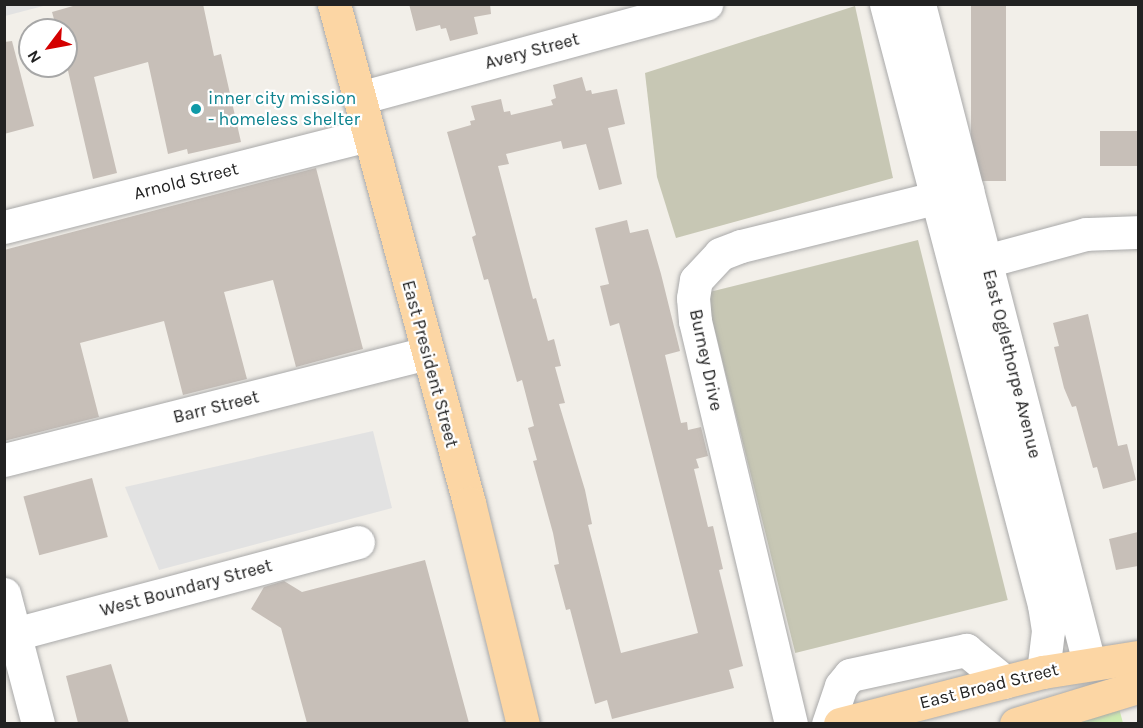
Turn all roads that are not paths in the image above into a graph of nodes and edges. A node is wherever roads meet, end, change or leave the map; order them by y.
1 (334, 4) edge
2 (706, 4) edge
3 (886, 4) edge
4 (919, 4) edge
5 (359, 98) junction
6 (368, 135) junction
7 (967, 190) junction
8 (936, 198) junction
9 (4, 227) edge
10 (1138, 232) edge
11 (986, 261) junction
12 (427, 353) junction
13 (4, 460) edge
14 (358, 542) dead end
15 (4, 594) edge
16 (15, 634) junction
17 (1138, 657) edge
18 (1089, 663) junction
19 (1043, 672) junction
20 (1005, 682) junction
21 (1138, 687) edge
22 (1101, 712) edge
23 (1029, 722) edge
24 (38, 723) edge
25 (523, 723) edge
26 (791, 723) edge
27 (828, 723) edge
28 (840, 723) edge

1 - 5 main road, East President Street
2 - 5 street, Avery Street
3 - 8 street, East Oglethorpe Avenue
4 - 7 street, East Oglethorpe Avenue
5 - 6 main road, East President Street
6 - 9 street, Arnold Street
6 - 12 main road, East President Street
7 - 8 street, Burney Drive
7 - 11 street, East Oglethorpe Avenue
8 - 19 street, East Oglethorpe Avenue
8 - 26 street, Burney Drive
10 - 11 street
11 - 18 street, East Oglethorpe Avenue
12 - 13 street, Barr Street
12 - 25 main road, East President Street
14 - 16 street, West Boundary Street
15 - 16 street
16 - 24 street
17 - 18 main road, East Broad Street
18 - 19 main road, East Broad Street
18 - 22 main road, East Oglethorpe Avenue
19 - 20 main road, East Broad Street
19 - 23 main road, East Oglethorpe Avenue
20 - 27 street
20 - 28 main road, East Broad Street
21 - 22 main road
22 - 23 main road

